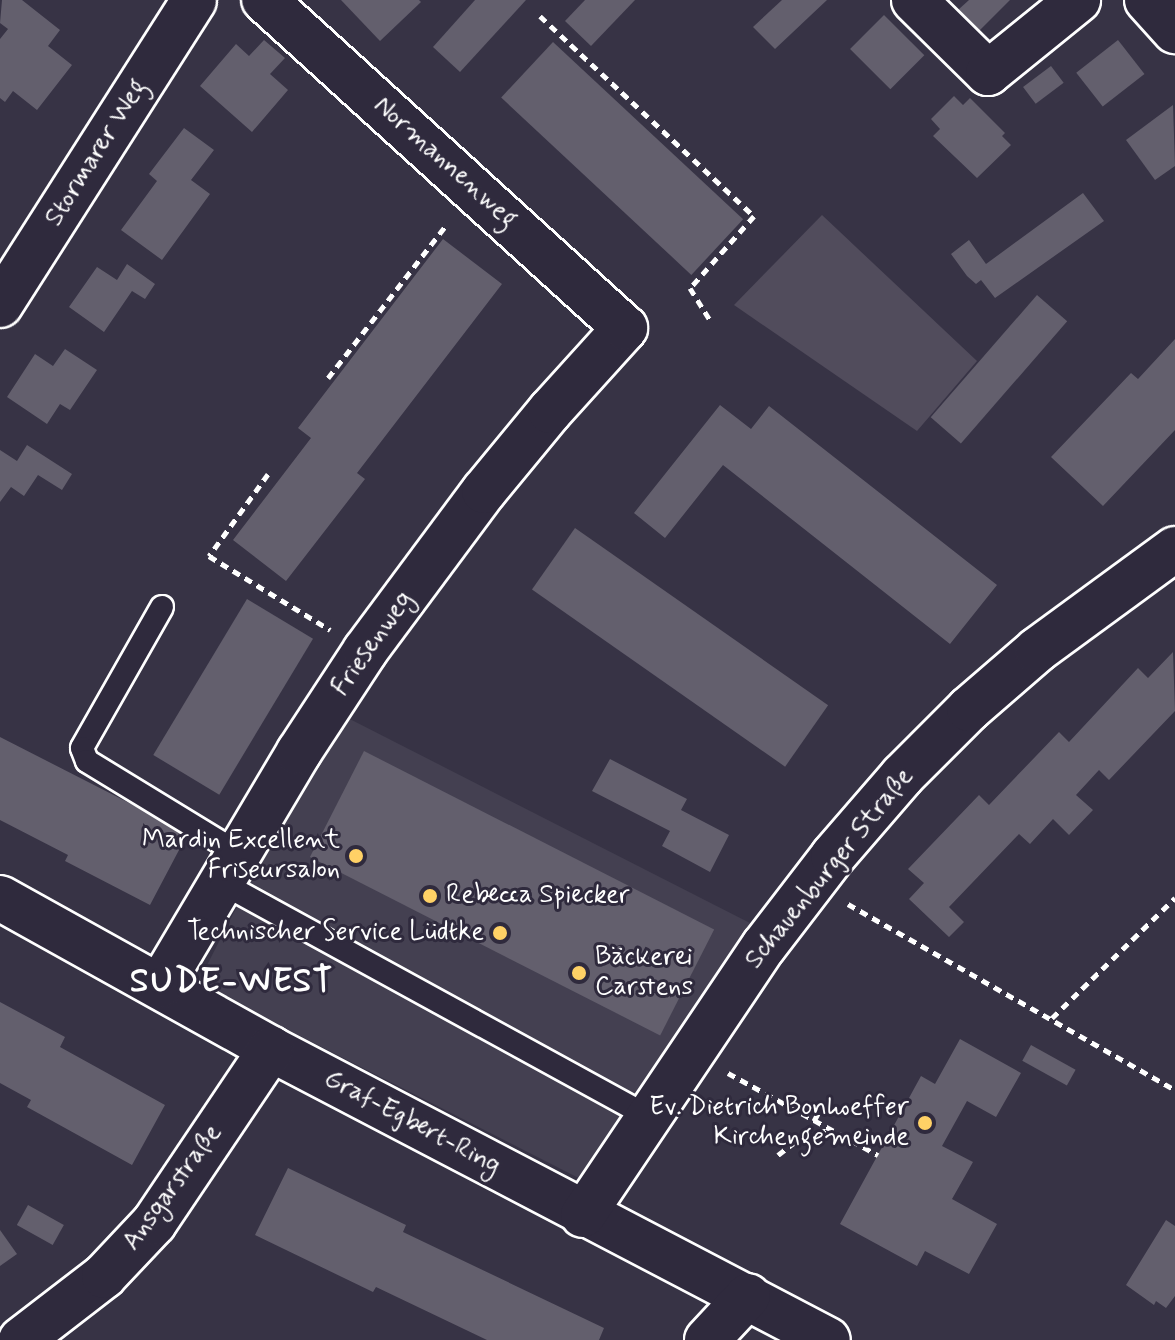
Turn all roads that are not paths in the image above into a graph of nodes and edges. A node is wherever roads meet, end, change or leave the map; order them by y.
1 (194, 0) edge
2 (264, 0) edge
3 (914, 0) edge
4 (1078, 0) edge
5 (1147, 0) edge
6 (1175, 31) edge
7 (0, 305) edge
8 (625, 328) joint
9 (1170, 559) edge
10 (162, 607) dead end
11 (229, 868) junction
12 (0, 898) edge
13 (160, 986) junction
14 (271, 1049) junction
15 (650, 1117) junction
16 (583, 1215) junction
17 (748, 1296) junction
18 (21, 1340) edge
19 (707, 1340) edge
20 (828, 1340) edge

1 - 7 street, Stormarer Weg
2 - 8 street, Normannenweg
3 - 4 street
5 - 6 street
8 - 11 street, Friesenweg
9 - 15 street, Schauenburger Straße
10 - 11 lane
11 - 13 street, Friesenweg
11 - 15 lane
12 - 13 street, Graf-Egbert-Ring
13 - 14 street, Graf-Egbert-Ring
14 - 16 street, Graf-Egbert-Ring
14 - 18 street, Ansgarstraße
15 - 16 street, Schauenburger Straße
16 - 17 street, Graf-Egbert-Ring
17 - 19 street
17 - 20 street, Graf-Egbert-Ring

